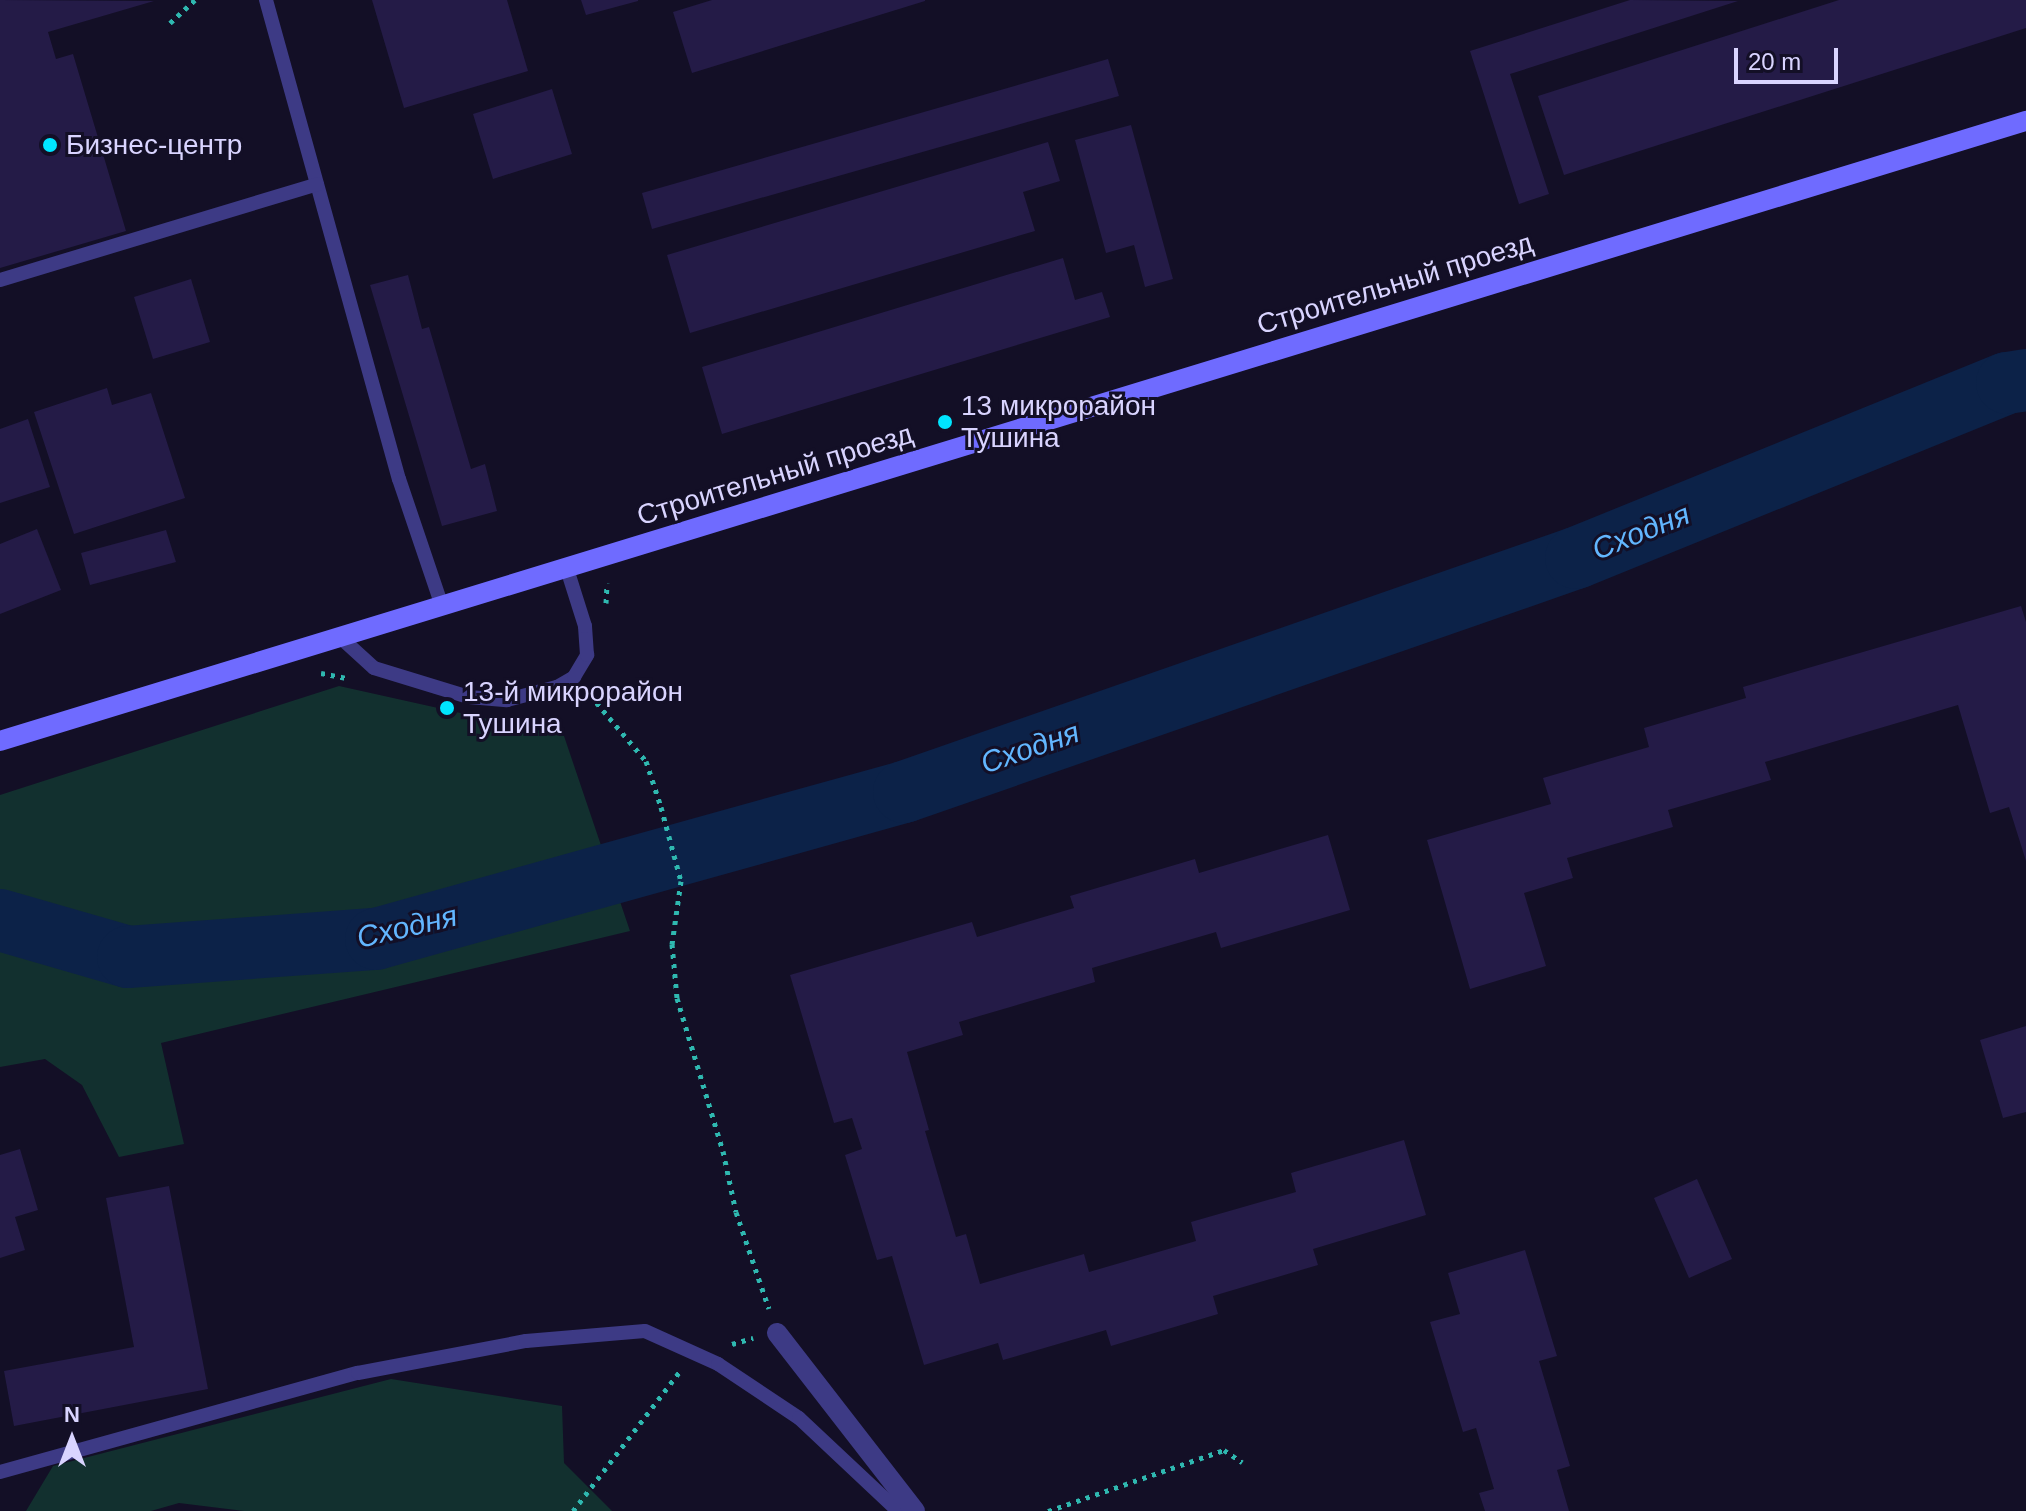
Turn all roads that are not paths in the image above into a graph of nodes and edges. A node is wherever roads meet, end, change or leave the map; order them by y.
1 (266, 0) edge
2 (2026, 121) edge
3 (317, 184) junction
4 (0, 280) edge
5 (567, 569) junction
6 (442, 606) junction
7 (340, 637) junction
8 (0, 741) edge
9 (777, 1333) road end
10 (0, 1472) edge
11 (898, 1511) edge
12 (915, 1511) edge

1 - 3 lane
2 - 5 street, Строительный проезд
3 - 4 lane
3 - 6 lane
5 - 6 street, Строительный проезд
5 - 7 lane
6 - 7 street, Строительный проезд
7 - 8 street, Строительный проезд
9 - 12 street
10 - 11 lane

